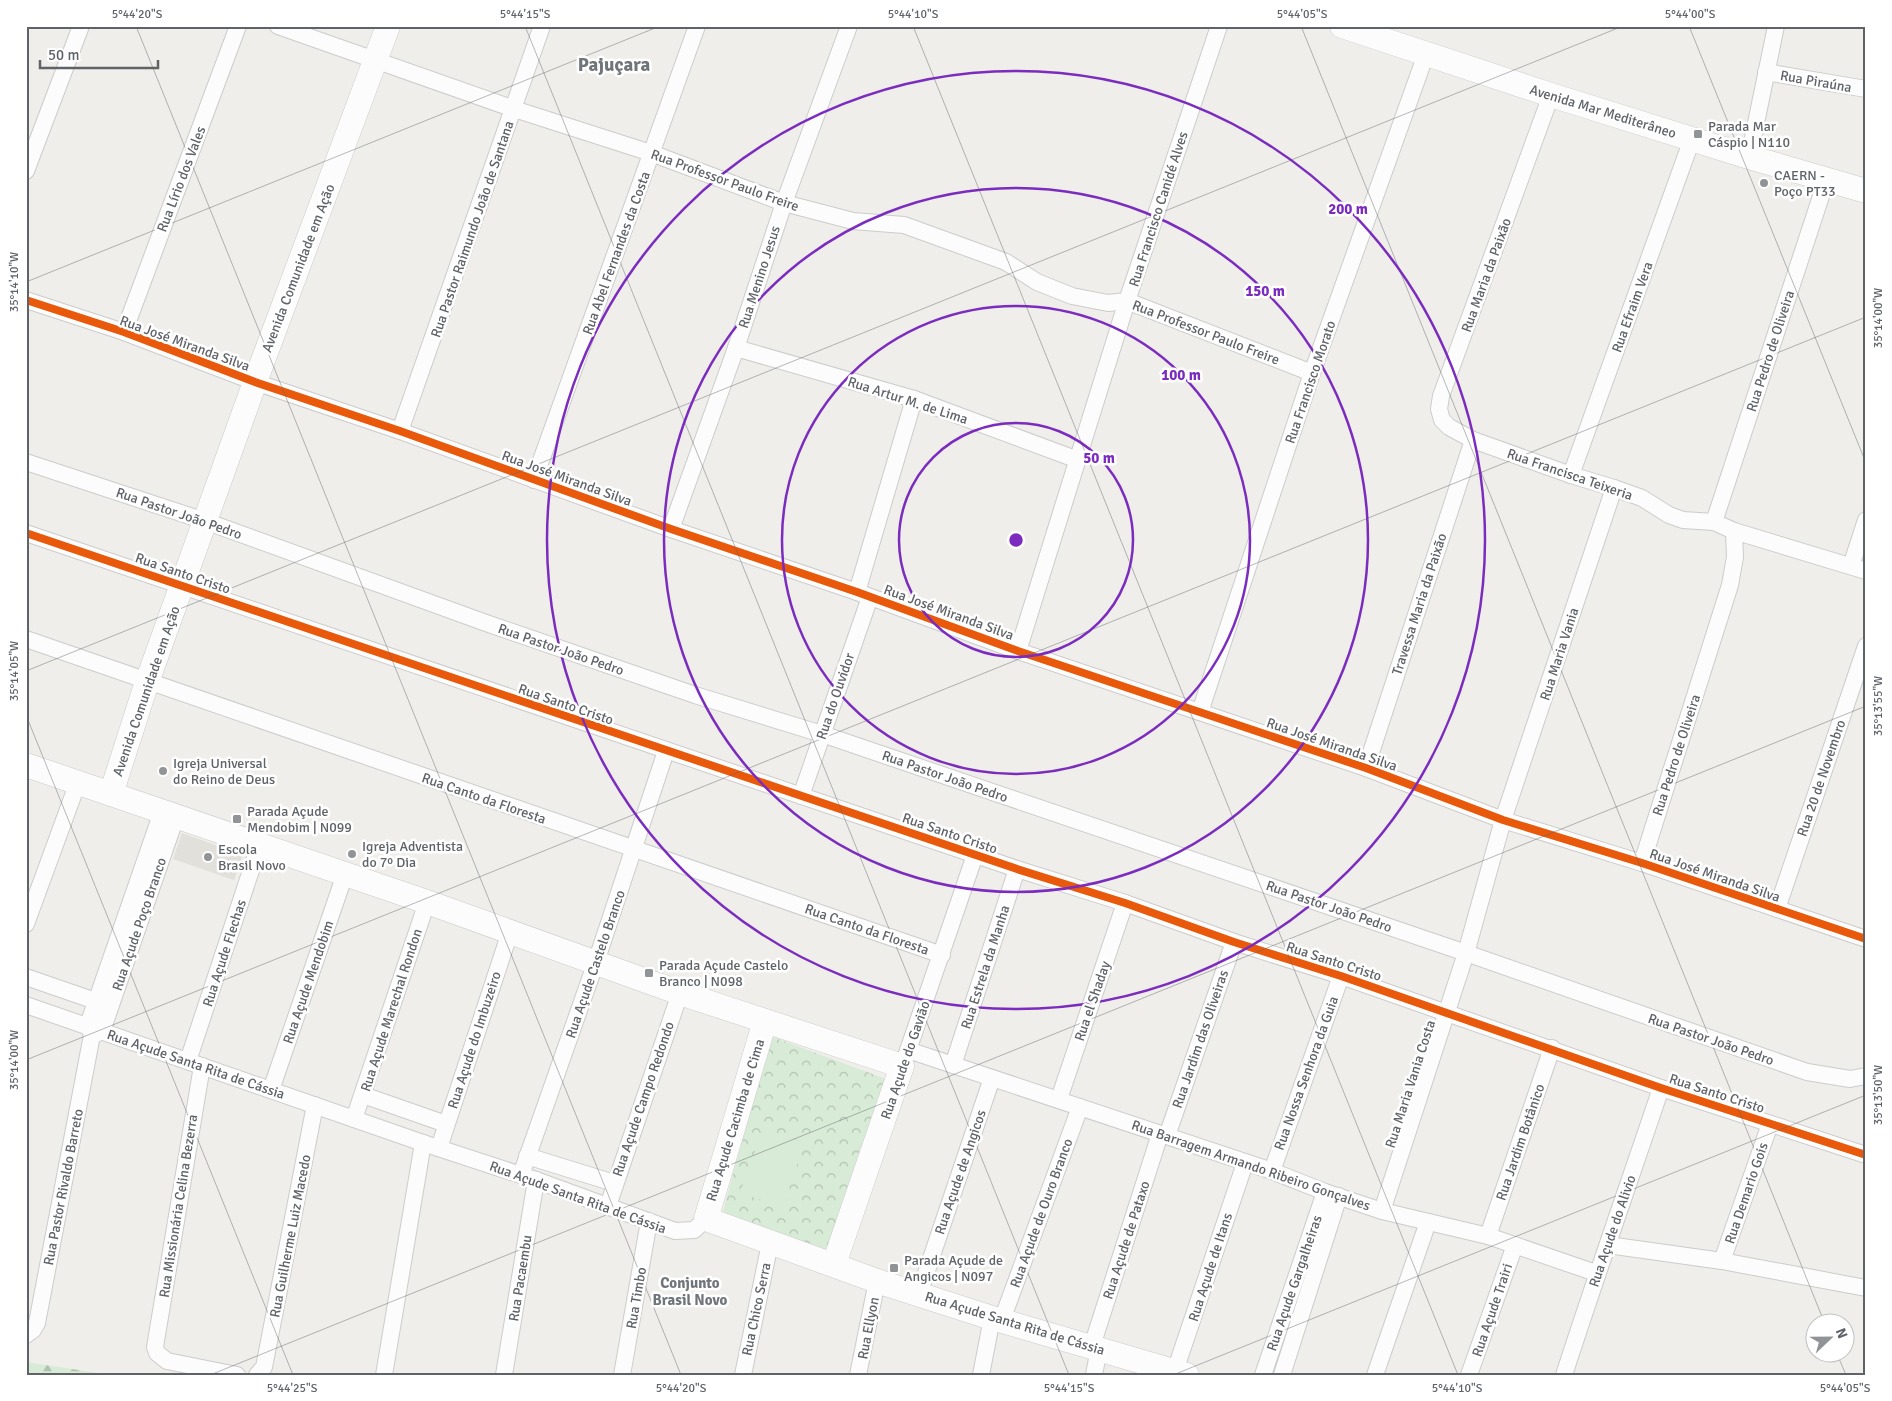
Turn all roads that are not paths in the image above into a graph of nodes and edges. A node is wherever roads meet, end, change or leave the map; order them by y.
1 (81, 26) edge
2 (238, 26) edge
3 (278, 26) edge
4 (388, 26) edge
5 (542, 26) edge
6 (697, 26) edge
7 (849, 26) edge
8 (1219, 26) edge
9 (1342, 26) edge
10 (1776, 26) edge
11 (1426, 54) junction
12 (376, 60) junction
13 (1766, 72) junction
14 (1866, 89) edge
15 (1551, 95) junction
16 (514, 109) junction
17 (1692, 139) junction
18 (651, 153) junction
19 (1749, 157) junction
20 (26, 171) edge
21 (1826, 181) junction
22 (1866, 191) edge
23 (784, 204) junction
24 (26, 300) edge
25 (1127, 301) junction
26 (124, 332) junction
27 (736, 348) junction
28 (1312, 374) junction
29 (255, 382) junction
30 (914, 400) junction
31 (400, 431) junction
32 (1473, 440) junction
33 (1078, 460) junction
34 (26, 462) edge
35 (1571, 475) junction
36 (534, 480) junction
37 (1614, 488) junction
38 (1866, 520) edge
39 (205, 521) junction
40 (1714, 522) junction
41 (671, 529) junction
42 (1734, 531) junction
43 (26, 533) edge
44 (1858, 569) edge
45 (183, 586) junction
46 (863, 594) junction
47 (26, 639) edge
48 (1866, 646) edge
49 (1018, 651) junction
50 (147, 682) junction
51 (1200, 712) junction
52 (822, 734) junction
53 (666, 751) junction
54 (26, 765) edge
55 (1366, 768) junction
56 (78, 782) junction
57 (111, 794) junction
58 (801, 796) junction
59 (169, 815) junction
60 (1503, 820) junction
61 (259, 846) junction
62 (634, 849) junction
63 (975, 855) junction
64 (1642, 863) junction
65 (1017, 869) junction
66 (344, 874) junction
67 (427, 902) junction
68 (1125, 903) junction
69 (1777, 910) junction
70 (26, 924) edge
71 (510, 932) junction
72 (1866, 940) edge
73 (1234, 942) junction
74 (1466, 953) junction
75 (942, 955) junction
76 (596, 962) junction
77 (1341, 976) junction
78 (26, 977) edge
79 (680, 993) junction
80 (104, 1004) junction
81 (26, 1005) edge
82 (1446, 1011) junction
83 (765, 1021) junction
84 (94, 1031) junction
85 (1552, 1048) junction
86 (905, 1058) junction
87 (195, 1063) junction
88 (953, 1065) junction
89 (1866, 1076) edge
90 (992, 1078) junction
91 (1661, 1088) junction
92 (271, 1090) junction
93 (363, 1096) junction
94 (1059, 1099) junction
95 (315, 1105) junction
96 (1080, 1107) junction
97 (354, 1118) junction
98 (446, 1124) junction
99 (1770, 1124) junction
100 (1164, 1135) junction
101 (431, 1146) junction
102 (1866, 1155) edge
103 (527, 1156) junction
104 (1245, 1162) junction
105 (1272, 1171) junction
106 (528, 1178) junction
107 (614, 1184) junction
108 (1332, 1194) junction
109 (608, 1206) junction
110 (1382, 1210) junction
111 (706, 1219) junction
112 (649, 1221) junction
113 (1428, 1222) junction
114 (1488, 1236) junction
115 (770, 1243) junction
116 (1515, 1245) junction
117 (1608, 1245) junction
118 (1722, 1261) junction
119 (834, 1264) junction
120 (1596, 1273) junction
121 (877, 1281) junction
122 (1866, 1288) edge
123 (919, 1294) junction
124 (997, 1319) junction
125 (26, 1335) edge
126 (1096, 1347) junction
127 (261, 1371) edge
128 (1181, 1373) edge
129 (238, 1375) edge
130 (384, 1375) edge
131 (504, 1375) edge
132 (622, 1375) edge
133 (743, 1375) edge
134 (858, 1375) edge
135 (981, 1375) edge
136 (1094, 1375) edge
137 (1264, 1375) edge
138 (1282, 1375) edge
139 (1375, 1375) edge
140 (1469, 1375) edge
141 (1564, 1375) edge

1 - 20 street
2 - 26 street, Rua Lírio dos Vales
3 - 12 street, Rua Professor Paulo Freire
4 - 12 street, Avenida Comunidade em Ação
5 - 16 street, Rua Pastor Raimundo João de Santana
6 - 18 street, Rua Abel Fernandes da Costa
7 - 23 street, Rua Menino Jesus
8 - 25 street, Rua Francisco Canidé Alves
9 - 11 street, Avenida Mar Mediterâneo
10 - 13 street
11 - 15 street, Avenida Mar Mediterâneo
11 - 28 street, Rua Francisco Morato
12 - 16 street, Rua Professor Paulo Freire
12 - 29 street, Avenida Comunidade em Ação
13 - 14 street, Rua Piraúna
13 - 19 street
15 - 17 street, Avenida Mar Mediterâneo
15 - 32 street, Rua Maria da Paixão
16 - 18 street, Rua Professor Paulo Freire
16 - 31 street, Rua Pastor Raimundo João de Santana
17 - 19 street, Avenida Mar Mediterâneo
17 - 35 street, Rua Efraim Vera
18 - 23 street, Rua Professor Paulo Freire
18 - 36 street, Rua Abel Fernandes da Costa
19 - 21 street, Avenida Mar Mediterâneo
21 - 22 street, Avenida Mar Mediterâneo
21 - 40 street, Rua Pedro de Oliveira
23 - 25 street, Rua Professor Paulo Freire
23 - 27 street, Rua Menino Jesus
24 - 26 street, Rua José Miranda Silva
25 - 28 street, Rua Professor Paulo Freire
25 - 33 street, Rua Francisco Canidé Alves
26 - 29 street, Rua José Miranda Silva
27 - 30 street, Rua Artur M. de Lima
27 - 41 street, Rua Menino Jesus
28 - 51 street, Rua Francisco Morato
29 - 31 street, Rua José Miranda Silva
29 - 39 street, Avenida Comunidade em Ação
30 - 33 street, Rua Artur M. de Lima
30 - 46 street, Rua do Ouvidor
31 - 36 street, Rua José Miranda Silva
32 - 35 street, Rua Francisca Teixeria
32 - 55 street, Travessa Maria da Paixão
33 - 49 street, Rua Francisco Canidé Alves
34 - 39 street, Rua Pastor João Pedro
35 - 37 street, Rua Francisca Teixeria
36 - 41 street, Rua José Miranda Silva
37 - 40 street, Rua Francisca Teixeria
37 - 60 street, Rua Maria Vania
38 - 44 street
39 - 45 street, Avenida Comunidade em Ação
39 - 52 street, Rua Pastor João Pedro
40 - 42 street, Rua Francisca Teixeria
41 - 46 street, Rua José Miranda Silva
42 - 44 street, Rua Francisca Teixeria
42 - 64 street, Rua Pedro de Oliveira
43 - 45 street, Rua Santo Cristo
45 - 50 street, Avenida Comunidade em Ação
45 - 53 street, Rua Santo Cristo
46 - 49 street, Rua José Miranda Silva
46 - 52 street, Rua do Ouvidor
47 - 50 street, Rua Canto da Floresta
48 - 69 street, Rua 20 de Novembro
49 - 51 street, Rua José Miranda Silva
50 - 57 street, Avenida Comunidade em Ação
50 - 62 street, Rua Canto da Floresta
51 - 55 street, Rua José Miranda Silva
52 - 58 street, Rua do Ouvidor
52 - 74 street, Rua Pastor João Pedro
53 - 58 street, Rua Santo Cristo
53 - 62 street, Rua Açude Castelo Branco
54 - 56 street
55 - 60 street, Rua José Miranda Silva
56 - 57 street
56 - 70 street
57 - 59 street
58 - 63 street, Rua Santo Cristo
59 - 61 street
59 - 80 street, Rua Açude Poço Branco
60 - 64 street, Rua José Miranda Silva
60 - 74 street, Rua Maria Vania Costa
61 - 66 street
61 - 87 street, Rua Açude Flechas
62 - 75 street, Rua Canto da Floresta
62 - 76 street, Rua Açude Castelo Branco
63 - 65 street, Rua Santo Cristo
63 - 75 street, Rua Açude do Gavião
64 - 69 street, Rua José Miranda Silva
65 - 68 street, Rua Santo Cristo
65 - 88 street, Rua Estrela da Manha
66 - 67 street
66 - 92 street, Rua Açude Mendobim
67 - 71 street
67 - 93 street, Rua Açude Marechal Rondon
68 - 73 street, Rua Santo Cristo
68 - 94 street, Rua el Shaday
69 - 72 street, Rua José Miranda Silva
71 - 76 street
71 - 98 street, Rua Açude do Imbuzeiro
73 - 77 street, Rua Santo Cristo
73 - 100 street, Rua Jardim das Oliveiras
74 - 82 street, Rua Maria Vania Costa
74 - 89 street, Rua Pastor João Pedro
75 - 86 street, Rua Açude do Gavião
76 - 79 street
76 - 103 street, Rua Açude Castelo Branco
77 - 82 street, Rua Santo Cristo
77 - 105 street, Rua Nossa Senhora da Guia
78 - 80 street
79 - 83 street
79 - 107 street, Rua Açude Campo Redondo
80 - 84 street, Rua Açude Poço Branco
81 - 84 street, Rua Açude Santa Rita de Cássia
82 - 85 street, Rua Santo Cristo
82 - 110 street, Rua Maria Vania Costa
83 - 86 street
83 - 111 street, Rua Açude Cacimba de Cima
84 - 87 street, Rua Açude Santa Rita de Cássia
84 - 125 street, Rua Pastor Rivaldo Barreto
85 - 91 street, Rua Santo Cristo
85 - 114 street, Rua Jardim Botânico
86 - 88 street, Rua Barragem Armando Ribeiro Gonçalves
86 - 119 street, Rua Açude do Gavião
87 - 92 street, Rua Açude Santa Rita de Cássia
87 - 129 street, Rua Missionária Celina Bezerra
88 - 90 street, Rua Barragem Armando Ribeiro Gonçalves
90 - 94 street, Rua Barragem Armando Ribeiro Gonçalves
90 - 123 street, Rua Açude de Angicos
91 - 99 street, Rua Santo Cristo
91 - 117 street, Rua Açude do Alivio
92 - 95 street, Rua Açude Santa Rita de Cássia
93 - 97 street, Rua Açude Marechal Rondon
93 - 98 street
94 - 96 street, Rua Barragem Armando Ribeiro Gonçalves
95 - 97 street, Rua Açude Santa Rita de Cássia
95 - 127 street, Rua Guilherme Luiz Macedo
96 - 100 street, Rua Barragem Armando Ribeiro Gonçalves
96 - 124 street, Rua Açude de Ouro Branco
97 - 101 street, Rua Açude Santa Rita de Cássia
98 - 101 street, Rua Açude do Imbuzeiro
99 - 102 street, Rua Santo Cristo
99 - 118 street, Rua Demario Gois
100 - 104 street, Rua Barragem Armando Ribeiro Gonçalves
100 - 126 street, Rua Açude de Pataxo
101 - 106 street, Rua Açude Santa Rita de Cássia
101 - 130 street, Rua Açude do Imbuzeiro
103 - 106 street, Rua Açude Castelo Branco
103 - 107 street
104 - 105 street, Rua Barragem Armando Ribeiro Gonçalves
104 - 128 street, Rua Açude de Itans
105 - 108 street, Rua Barragem Armando Ribeiro Gonçalves
106 - 109 street, Rua Açude Santa Rita de Cássia
106 - 131 street, Rua Pacaembu
107 - 109 street, Rua Açude Campo Redondo
108 - 110 street, Rua Barragem Armando Ribeiro Gonçalves
108 - 137 street, Rua Açude Gargalheiras
108 - 138 street, Rua Açude Gargalheiras
109 - 112 street, Rua Açude Santa Rita de Cássia
110 - 113 street, Rua Barragem Armando Ribeiro Gonçalves
111 - 112 street, Rua Açude Santa Rita de Cássia
111 - 115 street, Rua Açude Santa Rita de Cássia
112 - 132 street, Rua Timbo
113 - 114 street, Rua Barragem Armando Ribeiro Gonçalves
113 - 139 street
114 - 116 street, Rua Barragem Armando Ribeiro Gonçalves
115 - 119 street, Rua Açude Santa Rita de Cássia
115 - 133 street, Rua Chico Serra
116 - 120 street, Rua Barragem Armando Ribeiro Gonçalves
116 - 140 street, Rua Açude Trairi
117 - 118 street
117 - 120 street, Rua Açude do Alivio
118 - 122 street
119 - 121 street, Rua Açude Santa Rita de Cássia
120 - 141 street, Rua Açude do Alivio
121 - 123 street, Rua Açude Santa Rita de Cássia
121 - 134 street, Rua Ellyon
123 - 124 street, Rua Açude Santa Rita de Cássia
124 - 126 street, Rua Açude Santa Rita de Cássia
124 - 135 street, Rua Açude de Ouro Branco
126 - 128 street, Rua Açude Santa Rita de Cássia
126 - 136 street, Rua Açude de Pataxo

